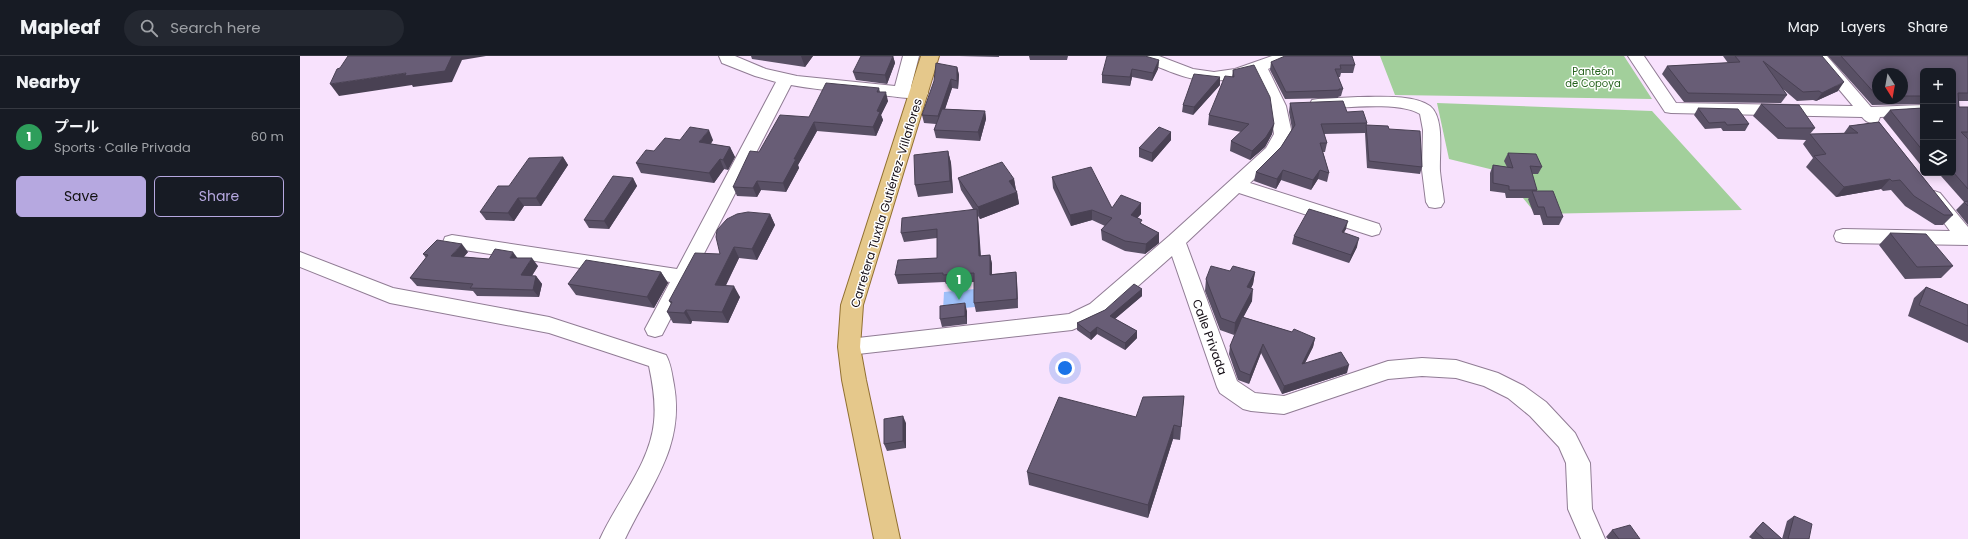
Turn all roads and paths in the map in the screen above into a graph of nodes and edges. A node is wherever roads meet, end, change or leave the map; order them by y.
1 (727, 56) edge
2 (912, 56) edge
3 (930, 56) edge
4 (1145, 56) edge
5 (1285, 56) edge
6 (1636, 56) edge
7 (1819, 56) edge
8 (1259, 67) junction
9 (786, 79) junction
10 (911, 92) junction
11 (1291, 105) junction
12 (1920, 110) edge
13 (1867, 112) junction
14 (1882, 130) edge
15 (1236, 185) junction
16 (1924, 185) edge
17 (1435, 202) dead end
18 (1372, 229) dead end
19 (1843, 236) dead end
20 (1967, 238) edge
21 (1176, 241) junction
22 (452, 242) edge
23 (300, 260) edge
24 (683, 277) junction
25 (655, 330) dead end
26 (850, 347) junction
27 (612, 539) edge
28 (888, 539) edge
29 (1592, 539) edge

1 - 9 street
2 - 10 street
3 - 10 main road, Carretera Tuxtla Gutiérrez-Villaflores
4 - 8 street
5 - 8 street
6 - 13 street
7 - 13 street
8 - 11 street
9 - 10 street
9 - 24 street
10 - 26 main road, Carretera Tuxtla Gutiérrez-Villaflores
11 - 15 street
11 - 17 street
12 - 13 street
13 - 14 street
15 - 18 street
15 - 21 street
16 - 20 street
19 - 20 street
21 - 26 street
21 - 29 street, Calle Privada
22 - 24 street
23 - 27 street
24 - 25 street
26 - 28 main road, Carretera Tuxtla Gutiérrez-Villaflores

